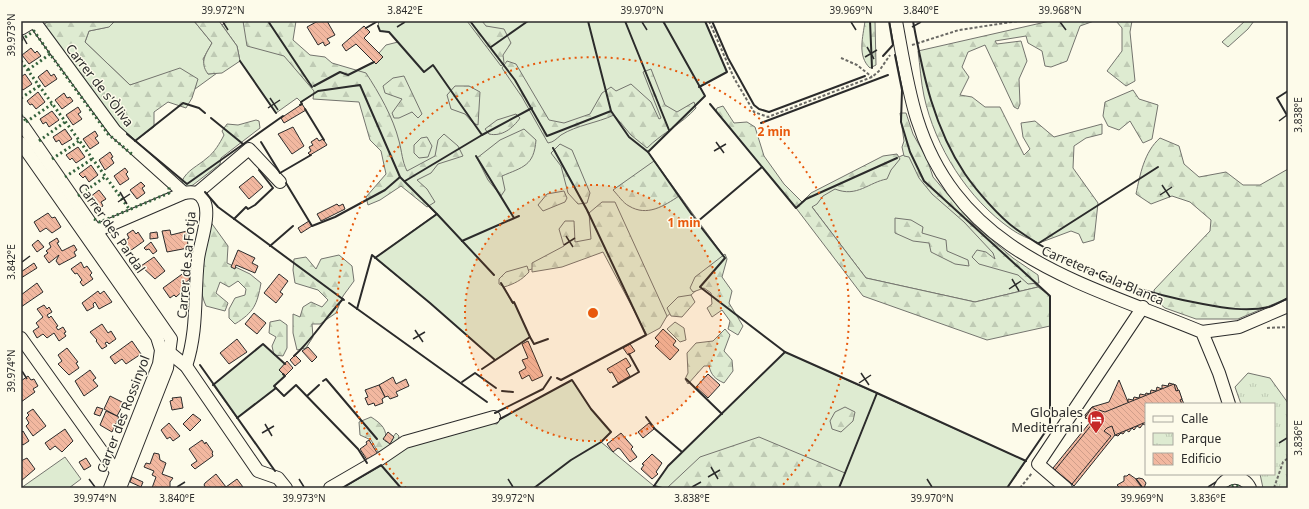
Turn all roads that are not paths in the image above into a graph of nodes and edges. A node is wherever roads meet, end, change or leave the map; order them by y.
1 (32, 21) edge
2 (896, 21) edge
3 (21, 27) edge
4 (21, 123) edge
5 (21, 143) edge
6 (280, 182) dead end
7 (184, 193) junction
8 (197, 193) junction
9 (92, 234) junction
10 (1288, 306) edge
11 (1143, 307) junction
12 (1202, 332) junction
13 (21, 338) edge
14 (166, 351) junction
15 (186, 366) junction
16 (1229, 403) edge
17 (494, 417) dead end
18 (1246, 481) edge
19 (122, 482) edge
20 (1222, 482) edge
21 (110, 488) edge
22 (286, 488) edge
23 (330, 488) edge
24 (1066, 488) edge

1 - 3 main road
1 - 7 street, Carrer de s'Òliva
2 - 11 street, Carretera Cala Blanca
4 - 9 street, Carrer des Pardal
5 - 9 street, Carrer des Pardal
6 - 8 street, Carrer de sa Fotja
7 - 8 street, Carrer de sa Fotja
7 - 9 street, Carrer de sa Fotja
8 - 15 street, Carrer de sa Fotja
9 - 14 street, Carrer des Pardal
10 - 12 street
11 - 12 street, Carretera Cala Blanca
11 - 24 street
12 - 16 street
13 - 19 street
14 - 15 street
14 - 19 street, Carrer des Rossinyol
15 - 22 street
17 - 23 street
18 - 20 street
19 - 21 street, Carrer des Rossinyol

